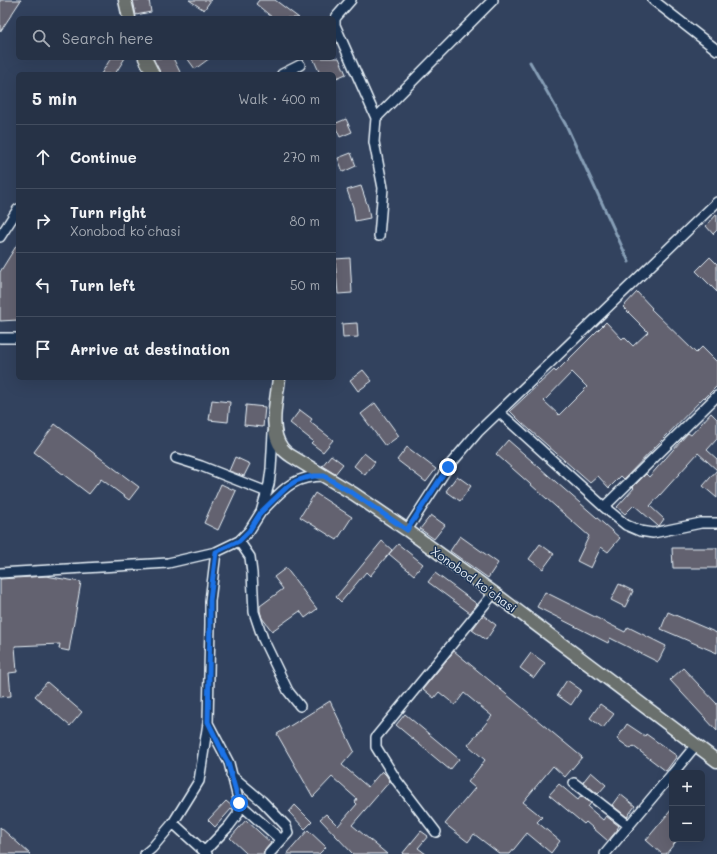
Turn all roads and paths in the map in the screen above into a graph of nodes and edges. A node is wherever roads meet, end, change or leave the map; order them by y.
1 (125, 0) edge
2 (351, 0) edge
3 (493, 0) edge
4 (653, 0) edge
5 (128, 16) edge
6 (336, 16) edge
7 (336, 26) edge
8 (717, 50) edge
9 (146, 60) edge
10 (300, 65) dead end
11 (152, 72) edge
12 (286, 72) edge
13 (376, 118) junction
14 (717, 202) edge
15 (16, 212) edge
16 (379, 236) dead end
17 (0, 237) edge
18 (0, 338) edge
19 (16, 338) edge
20 (279, 380) edge
21 (717, 396) edge
22 (499, 412) junction
23 (274, 421) junction
24 (176, 458) dead end
25 (324, 476) junction
26 (267, 492) junction
27 (604, 506) junction
28 (261, 512) junction
29 (717, 523) edge
30 (407, 530) junction
31 (239, 541) junction
32 (216, 552) junction
33 (0, 573) edge
34 (494, 593) junction
35 (300, 706) dead end
36 (208, 722) junction
37 (696, 745) junction
38 (717, 762) edge
39 (675, 770) edge
40 (231, 775) junction
41 (669, 777) edge
42 (574, 783) dead end
43 (239, 803) junction
44 (173, 823) junction
45 (628, 825) junction
46 (436, 832) dead end
47 (281, 840) junction
48 (205, 853) edge
49 (145, 854) edge
50 (269, 854) edge
51 (605, 854) edge

1 - 5 main road
2 - 6 street
3 - 13 street
4 - 8 street
7 - 13 street
9 - 11 main road
10 - 12 street
13 - 16 street
14 - 22 street
15 - 17 street
18 - 19 street
20 - 23 main road, Xonobod koʻchasi
21 - 27 street
22 - 27 street
22 - 30 street
23 - 25 main road, Xonobod koʻchasi
23 - 26 street
24 - 26 street
25 - 28 street
25 - 30 main road, Xonobod koʻchasi
26 - 28 street
27 - 29 street
28 - 31 street
30 - 34 main road, Xonobod koʻchasi
31 - 32 street
31 - 35 street
32 - 33 street
32 - 36 street
34 - 37 main road, Xonobod koʻchasi
34 - 46 street
36 - 40 street
36 - 44 street
37 - 38 main road, Xonobod koʻchasi
37 - 39 street
40 - 43 street
40 - 47 street
41 - 45 street
42 - 45 street
43 - 47 street
43 - 48 street
44 - 48 street
44 - 49 street
45 - 51 street
47 - 50 street

